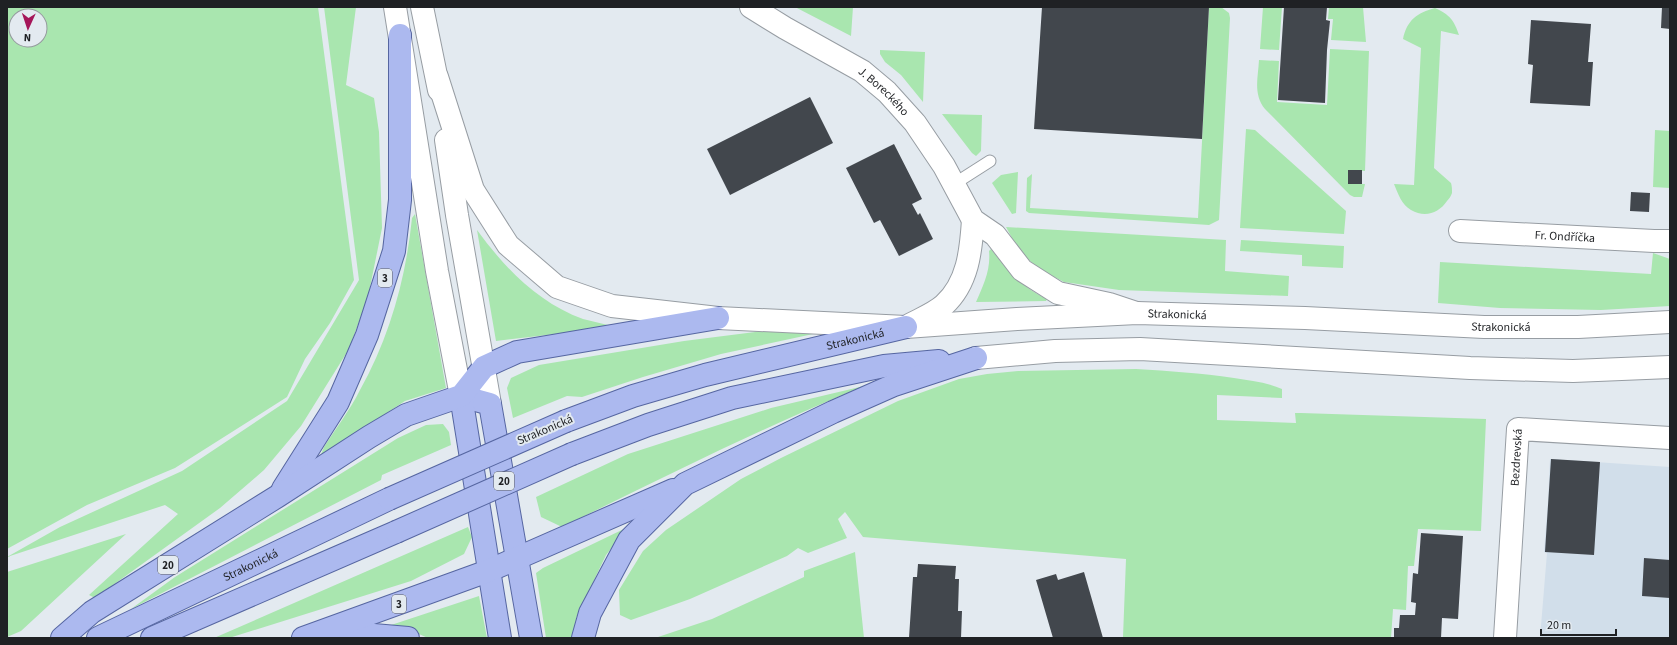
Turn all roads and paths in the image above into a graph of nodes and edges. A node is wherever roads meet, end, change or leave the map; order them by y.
1 (395, 7) edge
2 (422, 7) edge
3 (751, 7) edge
4 (400, 35) junction
5 (437, 77) junction
6 (990, 160) dead end
7 (954, 184) junction
8 (973, 220) junction
9 (1460, 230) dead end
10 (1670, 241) edge
11 (1137, 313) junction
12 (718, 318) junction
13 (1670, 322) edge
14 (906, 327) junction
15 (976, 358) junction
16 (484, 367) junction
17 (1670, 367) edge
18 (461, 396) junction
19 (490, 404) junction
20 (1670, 438) edge
21 (685, 484) junction
22 (278, 496) junction
23 (518, 558) junction
24 (488, 571) junction
25 (306, 637) edge
26 (62, 638) edge
27 (98, 638) edge
28 (152, 638) edge
29 (408, 638) edge
30 (500, 638) edge
31 (531, 638) edge
32 (583, 638) edge
33 (1505, 638) edge

1 - 4 street
2 - 5 street
3 - 7 street, J. Boreckého
4 - 18 street
4 - 22 main road, 3
5 - 12 street
5 - 16 street
6 - 7 lane
7 - 8 street, J. Boreckého
8 - 11 street, J. Boreckého
8 - 14 street
9 - 10 street, Fr. Ondříčka
11 - 13 street, Strakonická
11 - 14 street, Strakonická
12 - 14 street
12 - 16 main road
14 - 27 main road, Strakonická, bridge
15 - 17 street
15 - 21 main road
15 - 28 main road, bridge
16 - 18 main road
16 - 19 street
18 - 19 main road
18 - 22 main road
18 - 24 main road
19 - 23 main road, 20
20 - 33 street, Bezdrevská
21 - 23 main road
21 - 32 main road
22 - 26 main road, 20
23 - 24 main road, 3
23 - 31 main road, 20
24 - 25 main road, 3
24 - 30 main road
25 - 29 main road

